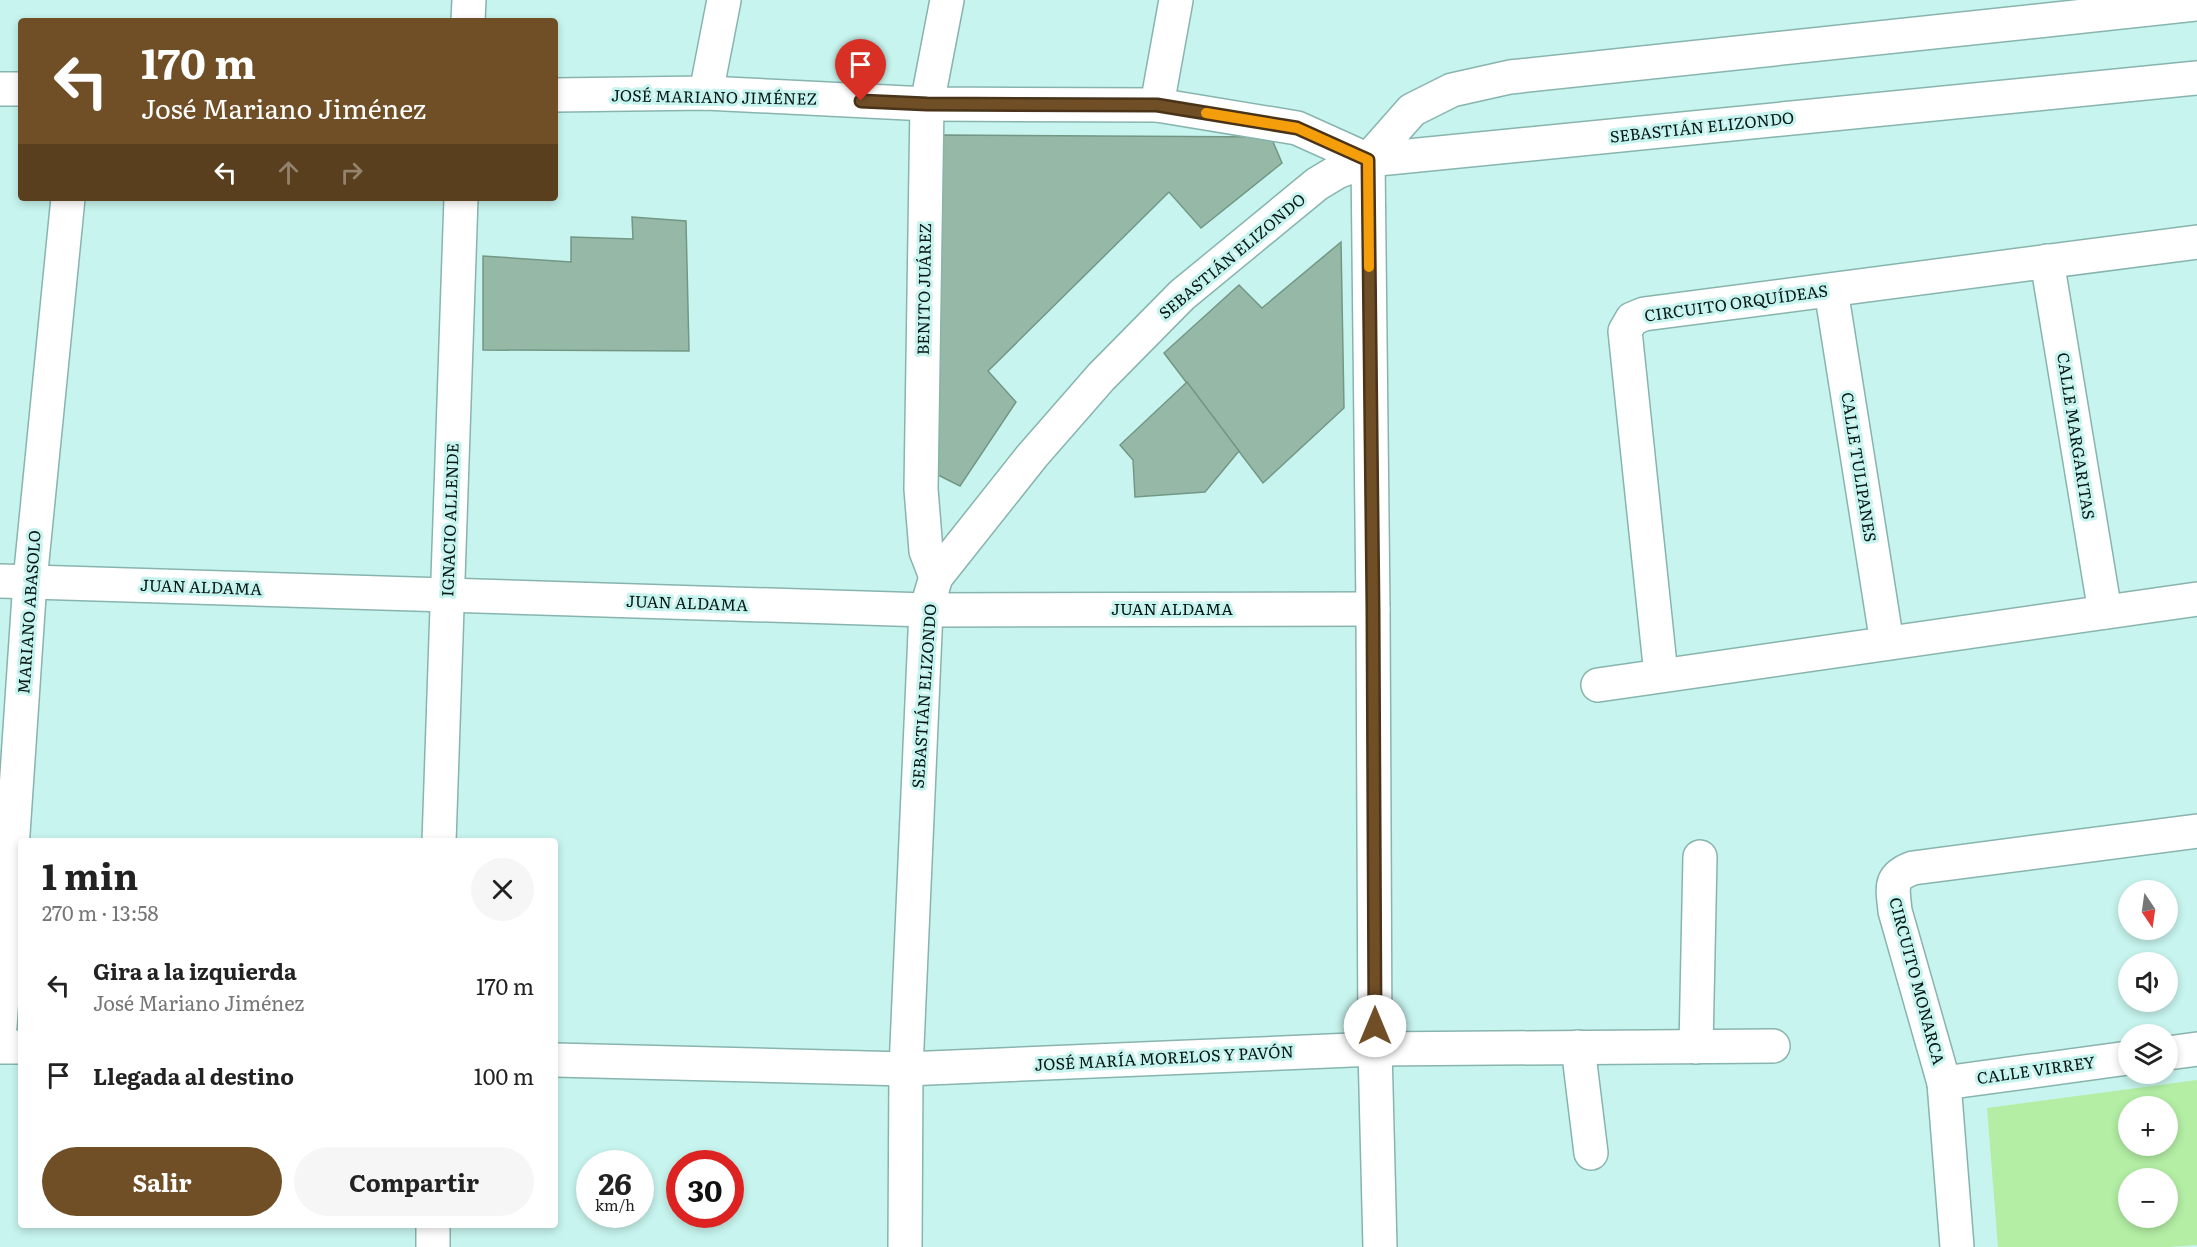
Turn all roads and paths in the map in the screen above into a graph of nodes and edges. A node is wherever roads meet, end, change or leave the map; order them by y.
1 (469, 0) edge
2 (724, 0) edge
3 (946, 0) edge
4 (1176, 0) edge
5 (2197, 4) edge
6 (468, 18) edge
7 (2197, 78) edge
8 (0, 89) edge
9 (18, 89) edge
10 (706, 93) junction
11 (558, 94) edge
12 (927, 104) junction
13 (1157, 105) junction
14 (1368, 160) junction
15 (68, 201) edge
16 (461, 201) edge
17 (2197, 242) edge
18 (2047, 261) junction
19 (1831, 290) junction
20 (936, 577) junction
21 (15, 581) edge
22 (447, 596) junction
23 (2197, 599) edge
24 (1373, 609) junction
25 (926, 610) junction
26 (2105, 612) junction
27 (1887, 643) junction
28 (1661, 675) junction
29 (1598, 685) dead end
30 (2197, 831) edge
31 (439, 838) edge
32 (1700, 857) dead end
33 (0, 1027) edge
34 (1773, 1046) dead end
35 (0, 1047) edge
36 (18, 1047) edge
37 (1578, 1047) junction
38 (1696, 1047) junction
39 (1375, 1049) junction
40 (2197, 1049) edge
41 (2178, 1052) edge
42 (2118, 1059) edge
43 (558, 1060) edge
44 (906, 1070) junction
45 (1944, 1083) junction
46 (1591, 1154) dead end
47 (433, 1228) edge
48 (433, 1247) edge
49 (905, 1247) edge
50 (1380, 1247) edge
51 (1958, 1247) edge

1 - 6 street
2 - 10 street
3 - 12 street, BENITO JUÁREZ
4 - 13 street
5 - 14 street
7 - 14 street, SEBASTIÁN ELIZONDO
8 - 9 street
10 - 11 street, JOSÉ MARIANO JIMÉNEZ
10 - 12 street, JOSÉ MARIANO JIMÉNEZ
12 - 13 street, JOSÉ MARIANO JIMÉNEZ
12 - 20 street, BENITO JUÁREZ
13 - 14 street, JOSÉ MARIANO JIMÉNEZ
14 - 20 street, SEBASTIÁN ELIZONDO
14 - 24 street
15 - 21 street, MARIANO ABASOLO
16 - 22 street, IGNACIO ALLENDE
17 - 18 street, CIRCUITO ORQUÍDEAS
18 - 19 street, CIRCUITO ORQUÍDEAS
18 - 26 street, CALLE MARGARITAS
19 - 27 street, CALLE TULIPANES
19 - 28 street, CIRCUITO ORQUÍDEAS
20 - 25 street, SEBASTIÁN ELIZONDO
21 - 22 street, JUAN ALDAMA
21 - 33 street, MARIANO ABASOLO
22 - 25 street, JUAN ALDAMA
22 - 31 street, IGNACIO ALLENDE
23 - 26 street
24 - 25 street, JUAN ALDAMA
24 - 39 street
25 - 44 street, SEBASTIÁN ELIZONDO
26 - 27 street
27 - 28 street
28 - 29 street
30 - 45 street, CIRCUITO MONARCA
32 - 38 street
34 - 38 street, JOSÉ MARÍA MORELOS Y PAVÓN
35 - 36 street
37 - 38 street, JOSÉ MARÍA MORELOS Y PAVÓN
37 - 39 street, JOSÉ MARÍA MORELOS Y PAVÓN
37 - 46 street
39 - 44 street, JOSÉ MARÍA MORELOS Y PAVÓN
39 - 50 street
40 - 41 street
42 - 45 street, CALLE VIRREY
43 - 44 street, JOSÉ MARÍA MORELOS Y PAVÓN
44 - 49 street, SEBASTIÁN ELIZONDO
45 - 51 street, CIRCUITO MONARCA
47 - 48 street

